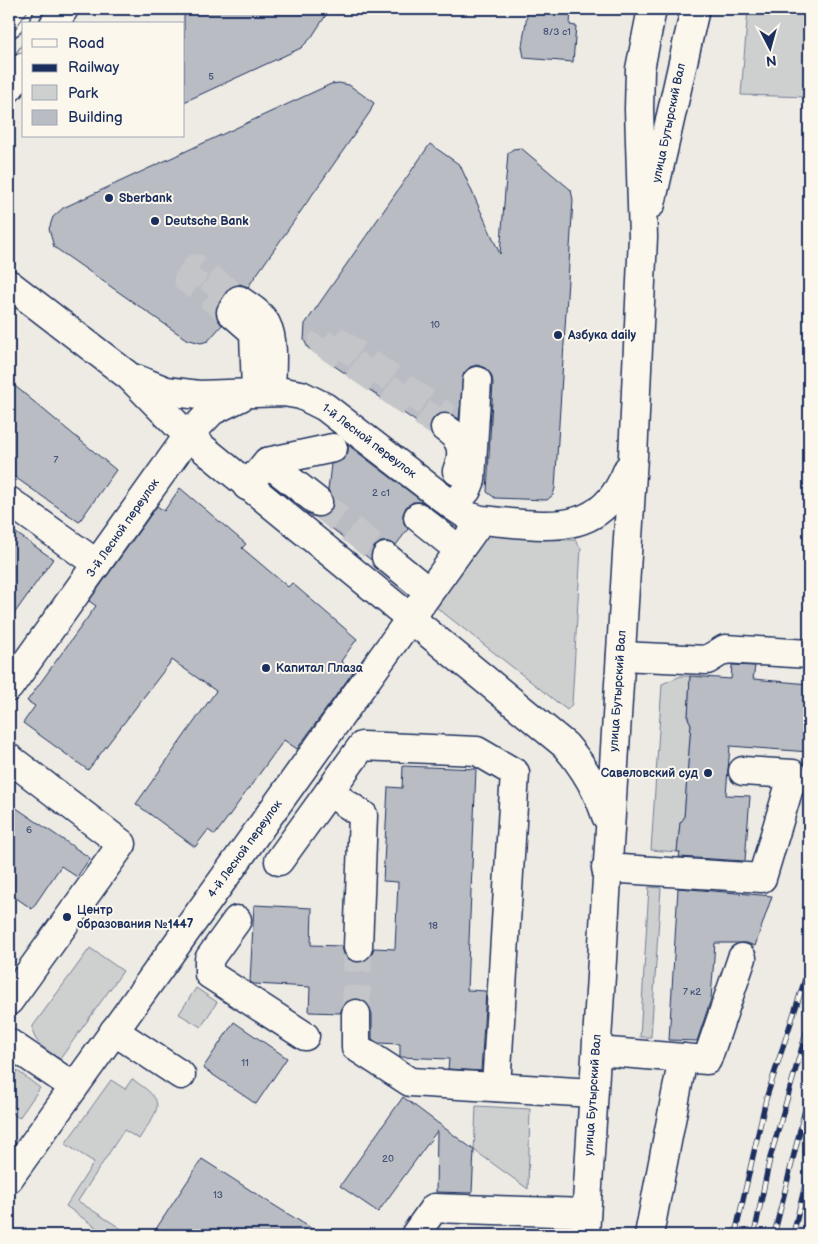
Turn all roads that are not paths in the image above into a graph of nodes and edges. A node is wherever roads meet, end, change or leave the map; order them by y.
1 (19, 9) edge
2 (64, 9) edge
3 (652, 9) edge
4 (695, 9) edge
5 (55, 22) edge
6 (9, 23) edge
7 (22, 70) edge
8 (9, 88) edge
9 (643, 237) junction
10 (9, 284) edge
11 (130, 377) junction
12 (477, 381) dead end
13 (264, 392) junction
14 (474, 435) junction
15 (188, 436) junction
16 (333, 448) dead end
17 (633, 456) junction
18 (278, 460) junction
19 (247, 486) junction
20 (323, 496) tunnel mouth
21 (446, 500) junction
22 (9, 501) edge
23 (418, 517) dead end
24 (481, 520) junction
25 (459, 550) junction
26 (391, 551) tunnel mouth
27 (97, 564) junction
28 (433, 586) junction
29 (411, 618) junction
30 (809, 654) edge
31 (621, 656) junction
32 (9, 687) edge
33 (9, 758) edge
34 (743, 771) dead end
35 (329, 792) junction
36 (608, 824) junction
37 (279, 861) dead end
38 (606, 868) junction
39 (237, 920) dead end
40 (181, 939) junction
41 (358, 947) tunnel mouth
42 (742, 958) dead end
43 (209, 959) junction
44 (9, 1001) edge
45 (356, 1014) tunnel mouth
46 (114, 1030) junction
47 (305, 1036) dead end
48 (9, 1043) edge
49 (597, 1051) junction
50 (684, 1058) junction
51 (181, 1075) dead end
52 (74, 1087) junction
53 (496, 1087) junction
54 (593, 1094) junction
55 (9, 1178) edge
56 (586, 1224) edge
57 (415, 1235) edge
58 (650, 1235) edge

1 - 6 street
2 - 5 street
3 - 9 street, улица Бутырский Вал
4 - 9 street, улица Бутырский Вал
7 - 8 street
9 - 17 street, улица Бутырский Вал
10 - 11 street, 1-й Лесной переулок
11 - 13 street, 1-й Лесной переулок
11 - 15 street, 1-й Лесной переулок
12 - 14 street
13 - 15 street, 3-й Лесной переулок
13 - 21 street, 1-й Лесной переулок
14 - 21 street
14 - 21 street
15 - 19 street, 1-й Лесной переулок
15 - 27 street, 3-й Лесной переулок
16 - 18 street
17 - 24 street, 1-й Лесной переулок
17 - 31 street, улица Бутырский Вал
18 - 19 street
18 - 20 street
19 - 29 street, 1-й Лесной переулок
21 - 24 street, 1-й Лесной переулок
22 - 27 street
23 - 25 street
24 - 25 street
25 - 28 street
26 - 28 street
27 - 32 street, 3-й Лесной переулок
28 - 29 street
29 - 36 street, 1-й Лесной переулок
29 - 40 street, 4-й Лесной переулок
30 - 31 street
31 - 36 street, улица Бутырский Вал
33 - 44 street
34 - 38 street
35 - 37 street
35 - 41 street
35 - 53 street
36 - 38 street, улица Бутырский Вал
38 - 49 street, улица Бутырский Вал
39 - 43 street
40 - 43 street
40 - 46 street, 4-й Лесной переулок
42 - 50 street
43 - 47 street
45 - 53 street
46 - 51 street
46 - 52 street, 4-й Лесной переулок
48 - 52 street
49 - 50 street
49 - 54 street, улица Бутырский Вал
50 - 58 street
52 - 55 street, 4-й Лесной переулок
53 - 54 street
54 - 56 street, улица Бутырский Вал
56 - 57 street

